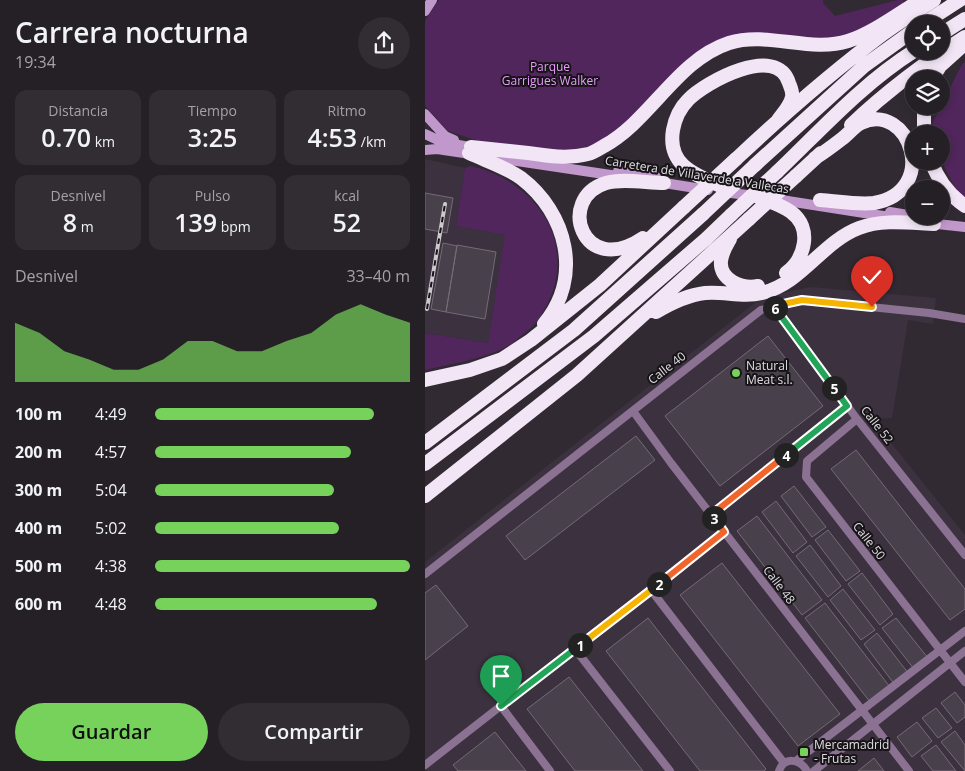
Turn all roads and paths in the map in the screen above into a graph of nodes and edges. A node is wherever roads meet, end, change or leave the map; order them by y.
1 (432, 0) edge
2 (921, 0) edge
3 (934, 0) edge
4 (961, 0) edge
5 (425, 11) edge
6 (937, 15) edge
7 (965, 19) edge
8 (950, 28) edge
9 (905, 36) edge
10 (965, 37) edge
11 (965, 44) edge
12 (905, 57) edge
13 (938, 70) edge
14 (425, 114) edge
15 (778, 120) junction
16 (425, 134) edge
17 (425, 150) edge
18 (470, 150) junction
19 (815, 158) junction
20 (936, 170) edge
21 (664, 183) junction
22 (723, 187) junction
23 (757, 197) junction
24 (820, 200) junction
25 (965, 206) edge
26 (905, 214) edge
27 (950, 219) edge
28 (671, 220) junction
29 (905, 220) edge
30 (965, 221) edge
31 (744, 223) junction
32 (905, 224) edge
33 (944, 225) edge
34 (965, 227) edge
35 (774, 306) junction
36 (965, 319) edge
37 (635, 323) junction
38 (531, 340) junction
39 (425, 380) edge
40 (847, 406) junction
41 (633, 411) junction
42 (857, 419) junction
43 (425, 443) edge
44 (425, 464) edge
45 (425, 496) edge
46 (711, 515) junction
47 (724, 532) junction
48 (965, 555) edge
49 (425, 574) edge
50 (651, 590) junction
51 (965, 632) edge
52 (575, 649) junction
53 (940, 651) junction
54 (965, 651) edge
55 (950, 663) junction
56 (965, 682) edge
57 (501, 706) junction
58 (862, 711) junction
59 (873, 725) junction
60 (796, 761) junction
61 (426, 763) edge
62 (784, 763) junction
63 (433, 771) edge
64 (551, 771) edge
65 (670, 771) edge
66 (779, 771) edge
67 (807, 771) edge
68 (814, 771) edge
69 (909, 771) edge

1 - 5 main road
2 - 18 highway
3 - 15 highway
4 - 6 highway
7 - 8 highway
9 - 43 highway, bridge
10 - 19 highway
11 - 13 highway
12 - 44 highway, bridge
14 - 18 main road
15 - 22 highway
15 - 28 highway, bridge
16 - 18 main road, Carretera de Villaverde a Vallecas
17 - 18 main road, Carretera de Villaverde a Vallecas
18 - 21 main road, Carretera de Villaverde a Vallecas
18 - 22 main road, Carretera de Villaverde a Vallecas
18 - 38 highway
19 - 24 highway
19 - 31 highway, bridge
20 - 25 highway
21 - 23 main road, Carretera de Villaverde a Vallecas
21 - 28 highway
22 - 24 main road, Carretera de Villaverde a Vallecas
23 - 29 main road, Carretera de Villaverde a Vallecas
23 - 31 highway
24 - 26 main road, Carretera de Villaverde a Vallecas
27 - 30 main road
28 - 38 highway
31 - 37 highway
32 - 37 highway
33 - 34 main road, Carretera de Villaverde a Vallecas
35 - 36 street, Calle 40
35 - 40 street, Calle 52
35 - 41 street, Calle 40
37 - 45 highway
38 - 39 highway
40 - 42 street, Calle 52
40 - 46 street
41 - 46 street, Calle 48
41 - 49 street, Calle 40
42 - 48 street, Calle 52
42 - 53 street, Calle 50
46 - 47 street, Calle 48
47 - 50 street
47 - 58 street, Calle 48
50 - 52 street
50 - 62 street
51 - 53 street
52 - 57 street
52 - 65 street
53 - 55 street, Calle 50
53 - 58 street
54 - 55 street
55 - 56 street, Calle 50
55 - 59 street
57 - 61 street
57 - 64 street
58 - 59 street, Calle 48
58 - 60 street
59 - 68 street
59 - 69 street, Calle 48
60 - 62 street
60 - 67 street
61 - 63 street
62 - 66 street

